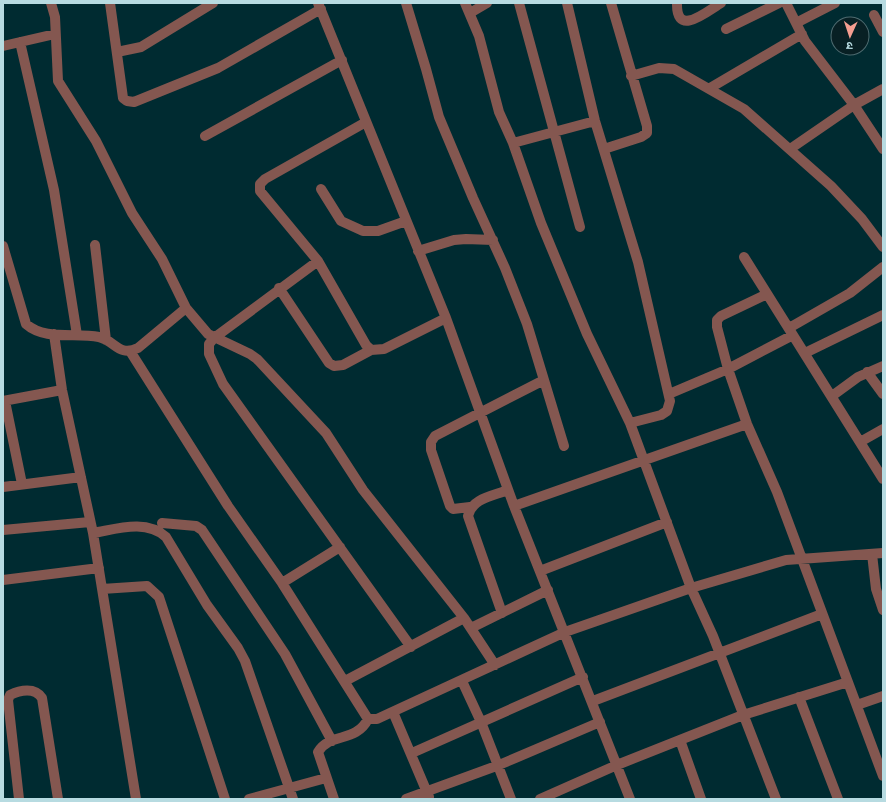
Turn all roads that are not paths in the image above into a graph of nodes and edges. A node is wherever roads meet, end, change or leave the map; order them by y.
1 (51, 3) edge
2 (110, 3) edge
3 (214, 3) edge
4 (406, 3) edge
5 (465, 3) edge
6 (487, 3) edge
7 (519, 3) edge
8 (567, 3) edge
9 (611, 3) edge
10 (676, 3) edge
11 (721, 3) edge
12 (779, 3) edge
13 (786, 3) edge
14 (835, 3) edge
15 (319, 6) edge
16 (470, 13) junction
17 (874, 15) dead end
18 (796, 23) junction
19 (726, 29) dead end
20 (883, 32) edge
21 (55, 34) junction
22 (802, 34) junction
23 (20, 42) junction
24 (3, 46) edge
25 (118, 52) junction
26 (342, 60) junction
27 (631, 76) junction
28 (710, 88) junction
29 (883, 89) edge
30 (854, 104) junction
31 (595, 121) junction
32 (366, 122) junction
33 (554, 132) junction
34 (205, 136) dead end
35 (513, 143) junction
36 (604, 149) junction
37 (790, 149) junction
38 (883, 149) edge
39 (321, 190) dead end
40 (406, 221) junction
41 (580, 227) dead end
42 (493, 240) junction
43 (95, 245) dead end
44 (883, 247) edge
45 (418, 251) junction
46 (4, 252) edge
47 (744, 257) dead end
48 (318, 261) junction
49 (883, 267) edge
50 (279, 288) junction
51 (767, 294) junction
52 (186, 308) junction
53 (883, 315) edge
54 (446, 318) junction
55 (791, 332) junction
56 (54, 334) junction
57 (77, 336) junction
58 (214, 338) junction
59 (106, 340) junction
60 (371, 350) junction
61 (130, 351) junction
62 (805, 353) junction
63 (883, 366) edge
64 (728, 369) junction
65 (867, 372) junction
66 (544, 380) junction
67 (62, 390) junction
68 (669, 394) junction
69 (883, 394) edge
70 (832, 396) junction
71 (4, 401) edge
72 (480, 414) junction
73 (630, 423) junction
74 (746, 424) junction
75 (883, 429) edge
76 (860, 442) junction
77 (564, 446) dead end
78 (644, 461) junction
79 (81, 478) junction
80 (883, 479) edge
81 (22, 484) junction
82 (3, 487) edge
83 (508, 490) junction
84 (514, 506) junction
85 (470, 507) junction
86 (90, 522) junction
87 (667, 522) junction
88 (162, 523) dead end
89 (3, 530) edge
90 (93, 533) junction
91 (340, 547) junction
92 (872, 554) junction
93 (883, 554) edge
94 (800, 558) junction
95 (99, 568) junction
96 (540, 571) junction
97 (3, 580) edge
98 (282, 583) junction
99 (692, 588) junction
100 (102, 589) junction
101 (548, 590) junction
102 (883, 610) edge
103 (502, 613) junction
104 (822, 614) junction
105 (464, 618) junction
106 (470, 628) junction
107 (565, 632) junction
108 (411, 647) junction
109 (719, 652) junction
110 (495, 665) junction
111 (583, 677) junction
112 (345, 681) junction
113 (462, 681) junction
114 (848, 682) junction
115 (883, 696) edge
116 (799, 697) junction
117 (593, 701) junction
118 (857, 705) junction
119 (392, 712) junction
120 (743, 716) junction
121 (368, 719) junction
122 (481, 722) junction
123 (600, 722) junction
124 (680, 740) junction
125 (332, 741) junction
126 (412, 753) junction
127 (498, 765) junction
128 (617, 765) junction
129 (883, 776) edge
130 (326, 778) junction
131 (289, 788) junction
132 (428, 796) edge
133 (19, 799) edge
134 (58, 799) edge
135 (136, 799) edge
136 (225, 799) edge
137 (248, 799) edge
138 (293, 799) edge
139 (334, 799) edge
140 (406, 799) edge
141 (511, 799) edge
142 (540, 799) edge
143 (630, 799) edge
144 (701, 799) edge
145 (776, 799) edge
146 (838, 799) edge

1 - 21 street
2 - 25 street
3 - 25 street
4 - 42 street
5 - 16 street
6 - 16 street
7 - 33 street
8 - 31 street
9 - 27 street
10 - 11 street
12 - 19 street
13 - 18 street
14 - 18 street
15 - 25 street
15 - 26 street
16 - 35 street
17 - 20 street
18 - 22 street
21 - 23 street
21 - 52 street
22 - 28 street
22 - 30 street
23 - 24 street
23 - 57 street
26 - 32 street
26 - 34 street
27 - 28 street
27 - 36 street
28 - 37 street
29 - 30 street
30 - 37 street
30 - 38 street
31 - 33 street
31 - 36 street
32 - 40 street
32 - 48 street
33 - 35 street
33 - 41 street
35 - 73 street
36 - 68 street
37 - 44 street
39 - 40 street
40 - 45 street
42 - 45 street
42 - 66 street
43 - 59 street
45 - 54 street
46 - 56 street
47 - 51 street
48 - 50 street
48 - 60 street
49 - 55 street
50 - 58 street
50 - 60 street
51 - 55 street
51 - 64 street
52 - 58 street
52 - 61 street
53 - 62 street
54 - 60 street
54 - 72 street
55 - 62 street
55 - 64 street
56 - 57 street
56 - 67 street
57 - 59 street
58 - 91 street
58 - 105 street
59 - 61 street
61 - 98 street
62 - 70 street
63 - 65 street
64 - 68 street
64 - 74 street
65 - 69 street
65 - 70 street
66 - 72 street
66 - 77 street
67 - 71 street
67 - 79 street
68 - 73 street
70 - 76 street
71 - 81 street
72 - 83 street
72 - 85 street
73 - 78 street
74 - 78 street
74 - 94 street
75 - 76 street
76 - 80 street
78 - 84 street
78 - 87 street
79 - 81 street
79 - 86 street
81 - 82 street
83 - 84 street
83 - 85 street
84 - 96 street
85 - 103 street
86 - 89 street
86 - 90 street
87 - 96 street
87 - 99 street
88 - 125 street
90 - 95 street
90 - 131 street
91 - 98 street
91 - 108 street
92 - 93 street
92 - 94 street
92 - 102 street
94 - 99 street
94 - 104 street
95 - 97 street
95 - 100 street
96 - 101 street
98 - 112 street
99 - 107 street
99 - 109 street
100 - 135 street
100 - 136 street
101 - 103 street
101 - 107 street
103 - 106 street
104 - 109 street
104 - 114 street
105 - 106 street
105 - 108 street
106 - 110 street
107 - 110 street
107 - 111 street
108 - 112 street
109 - 117 street
109 - 120 street
110 - 113 street
111 - 117 street
111 - 122 street
112 - 121 street
113 - 119 street
113 - 122 street
114 - 116 street
114 - 118 street
115 - 118 street
116 - 120 street
116 - 146 street
117 - 123 street
118 - 129 street
119 - 121 street
119 - 126 street
120 - 124 street
120 - 145 street
121 - 125 street
122 - 126 street
122 - 127 street
123 - 127 street
123 - 128 street
124 - 128 street
124 - 144 street
125 - 130 street
126 - 132 street
127 - 132 street
127 - 141 street
128 - 142 street
128 - 143 street
130 - 131 street
130 - 139 street
131 - 137 street
131 - 138 street
132 - 140 street
133 - 134 street

